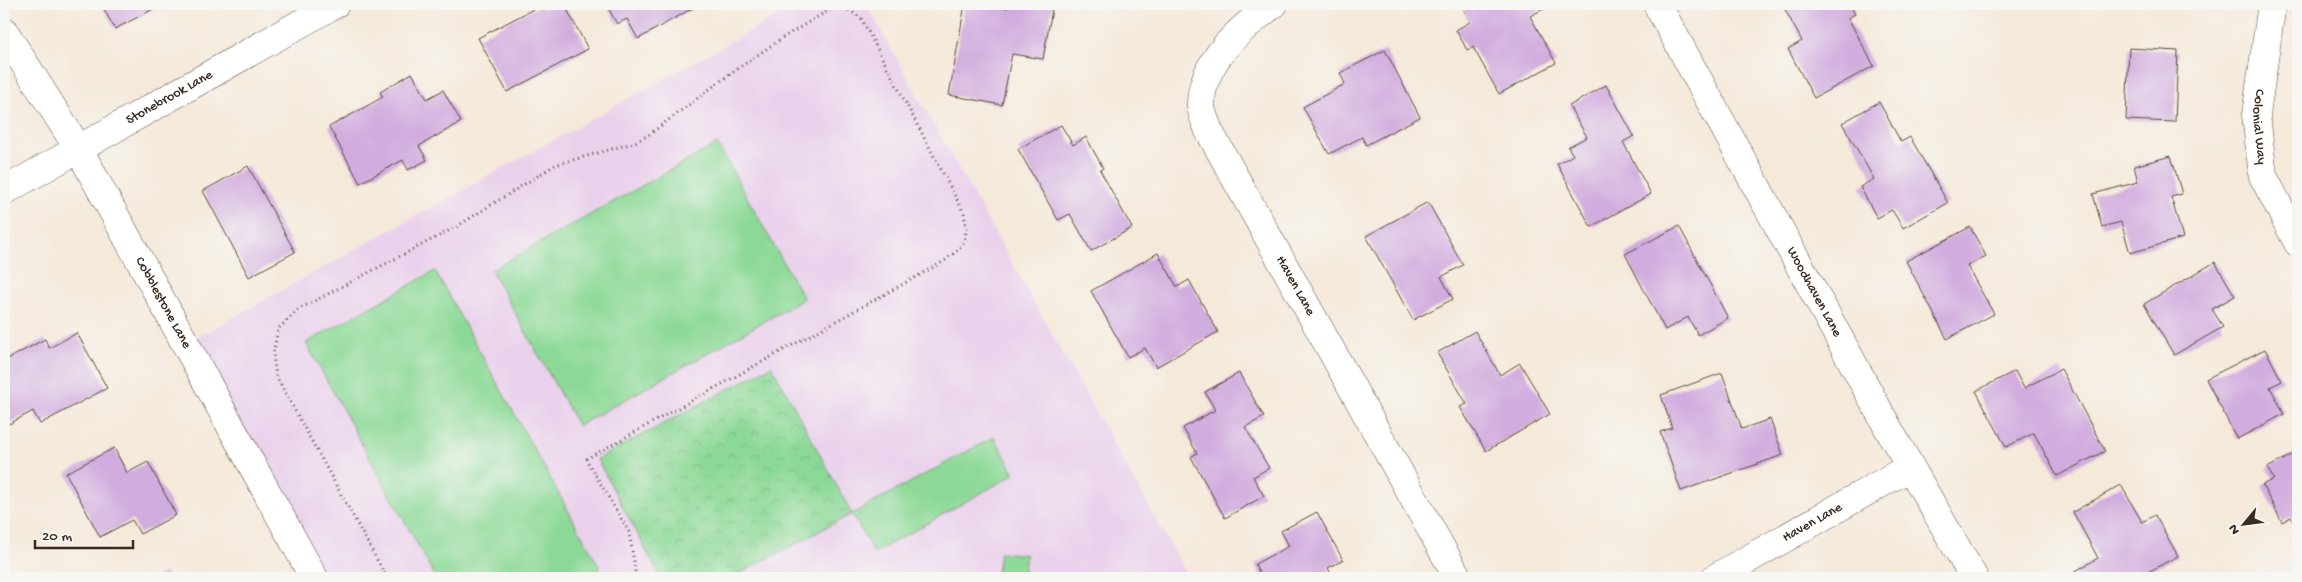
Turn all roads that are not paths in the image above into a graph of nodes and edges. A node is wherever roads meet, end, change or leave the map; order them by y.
1 (335, 4) edge
2 (1274, 4) edge
3 (1657, 4) edge
4 (2272, 4) edge
5 (4, 31) edge
6 (78, 148) junction
7 (4, 191) edge
8 (2298, 243) edge
9 (1910, 467) junction
10 (314, 578) edge
11 (1458, 578) edge
12 (1716, 578) edge
13 (1974, 578) edge

1 - 6 street, Stonebrook Lane
2 - 11 street, Haven Lane
3 - 9 street, Woodhaven Lane
4 - 8 street, Colonial Way
5 - 6 street, Cobblestone Lane
6 - 7 street, Stonebrook Lane
6 - 10 street, Cobblestone Lane
9 - 12 street, Haven Lane
9 - 13 street, Woodhaven Lane

